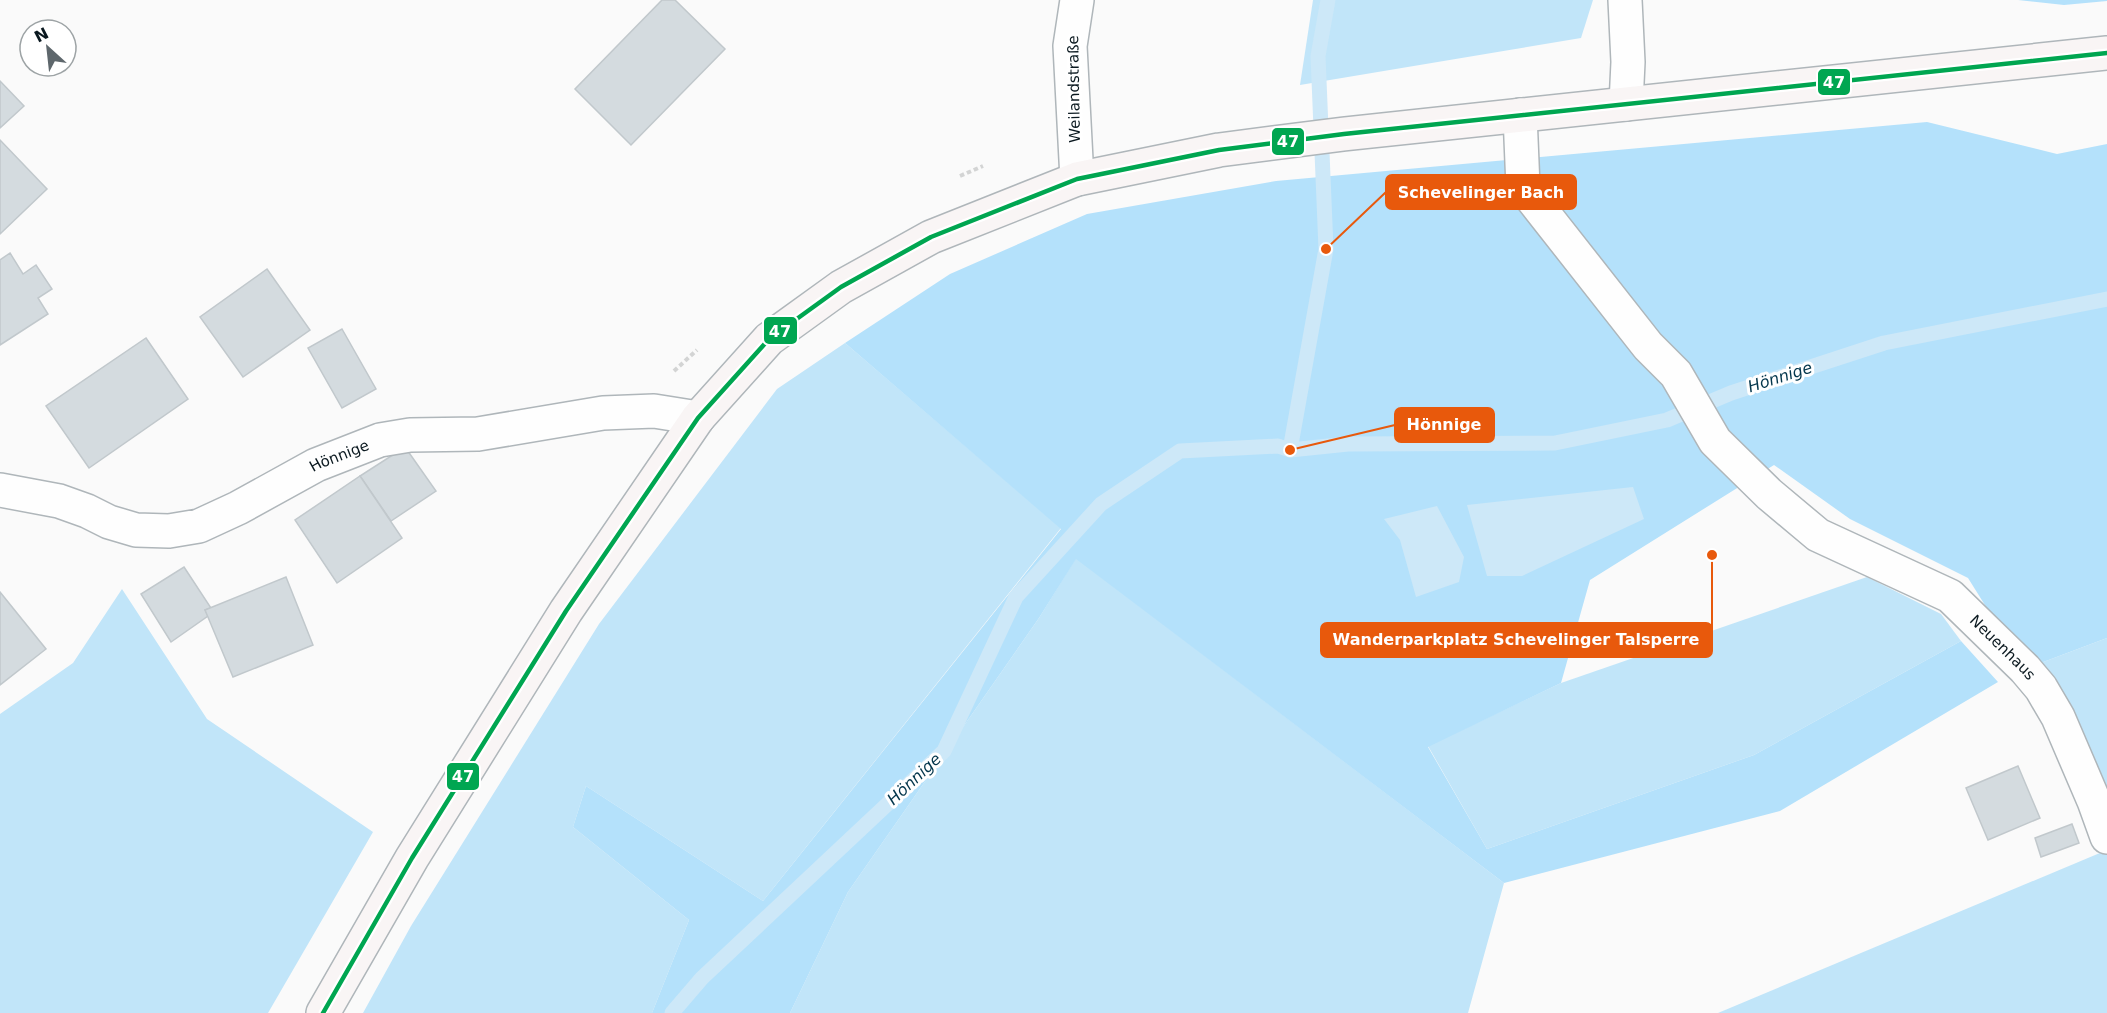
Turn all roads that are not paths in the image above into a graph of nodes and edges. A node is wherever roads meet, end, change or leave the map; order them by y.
1 (1077, 0) edge
2 (1625, 0) edge
3 (2107, 53) edge
4 (1626, 104) junction
5 (1520, 115) junction
6 (1077, 179) junction
7 (698, 418) junction
8 (0, 490) edge
9 (2107, 837) edge
10 (323, 1013) edge

1 - 6 street, Weilandstraße
2 - 4 street
3 - 4 main road
4 - 5 main road
5 - 6 main road
5 - 9 street, Neuenhaus
6 - 7 main road
7 - 8 street, Hönnige
7 - 10 main road

